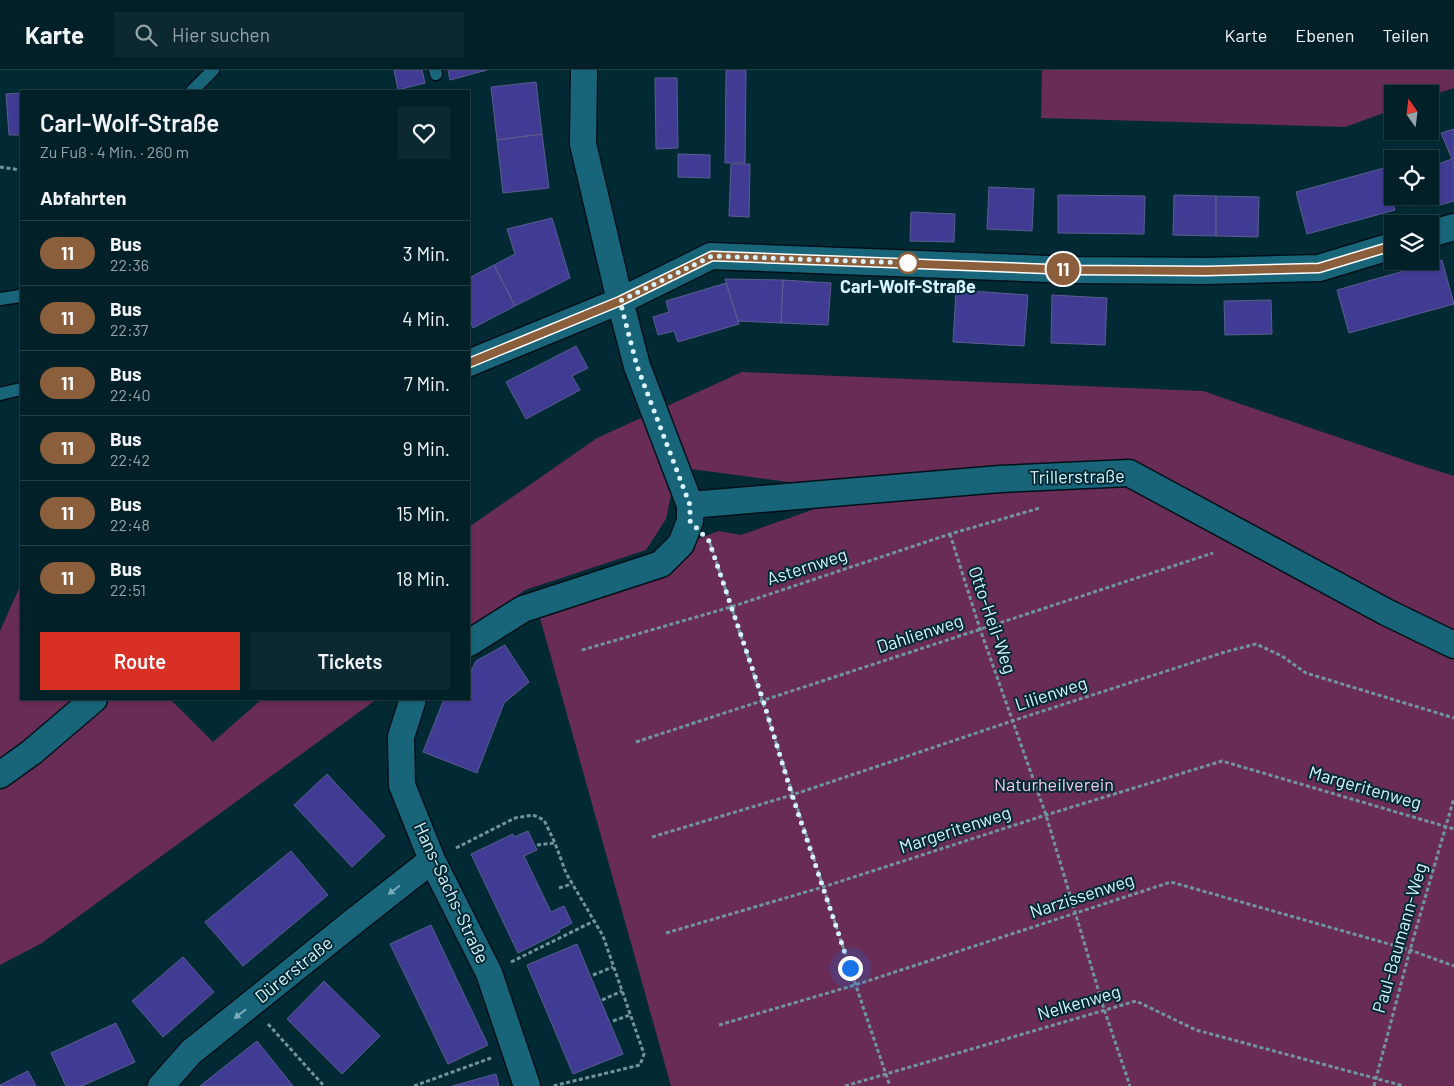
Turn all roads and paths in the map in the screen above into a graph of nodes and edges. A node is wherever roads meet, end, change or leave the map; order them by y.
1 (213, 70) edge
2 (584, 70) edge
3 (193, 90) edge
4 (0, 167) edge
5 (20, 170) edge
6 (1454, 227) edge
7 (1439, 231) edge
8 (1384, 248) edge
9 (20, 296) edge
10 (0, 299) edge
11 (620, 301) junction
12 (470, 363) edge
13 (20, 389) edge
14 (0, 394) edge
15 (1040, 508) dead end
16 (690, 513) junction
17 (950, 534) junction
18 (1214, 553) dead end
19 (731, 607) junction
20 (980, 629) junction
21 (470, 641) edge
22 (1454, 645) edge
23 (582, 650) dead end
24 (93, 700) edge
25 (413, 700) edge
26 (763, 700) junction
27 (1454, 718) edge
28 (1012, 721) junction
29 (636, 742) dead end
30 (0, 775) edge
31 (792, 795) junction
32 (1454, 798) edge
33 (1046, 815) junction
34 (1447, 826) junction
35 (1454, 829) edge
36 (652, 837) dead end
37 (555, 843) junction
38 (537, 845) dead end
39 (432, 860) junction
40 (572, 884) junction
41 (823, 887) junction
42 (559, 888) dead end
43 (1076, 913) junction
44 (594, 921) junction
45 (666, 933) dead end
46 (1410, 950) junction
47 (1454, 966) edge
48 (613, 968) junction
49 (489, 973) junction
50 (593, 975) dead end
51 (855, 985) junction
52 (622, 991) junction
53 (602, 1000) dead end
54 (251, 1005) junction
55 (1104, 1009) junction
56 (630, 1016) junction
57 (613, 1021) dead end
58 (719, 1025) dead end
59 (515, 1049) junction
60 (886, 1073) junction
61 (1376, 1078) junction
62 (161, 1086) edge
63 (324, 1086) edge
64 (414, 1086) edge
65 (528, 1086) edge
66 (552, 1086) edge
67 (845, 1086) edge
68 (890, 1086) edge
69 (1130, 1086) edge
70 (1374, 1086) edge
71 (1404, 1086) edge

1 - 3 lane
2 - 11 street
4 - 5 path
6 - 7 street
8 - 11 street
9 - 10 lane
11 - 12 street
11 - 16 street
13 - 14 lane
15 - 17 path, Asternweg
16 - 19 path
16 - 21 street
16 - 22 street, Trillerstraße
17 - 19 path, Asternweg
17 - 20 path, Otto-Heil-Weg
18 - 20 path, Dahlienweg
19 - 23 path, Asternweg
19 - 26 path
20 - 26 path, Dahlienweg
20 - 28 path, Otto-Heil-Weg
24 - 30 street
25 - 39 street, Hans-Sachs-Straße
26 - 29 path, Dahlienweg
26 - 31 path
27 - 28 path, Lilienweg
28 - 31 path, Lilienweg
28 - 33 path, Otto-Heil-Weg
31 - 36 path, Lilienweg
31 - 41 path
32 - 34 path, Paul-Baumann-Weg
33 - 34 path, Margeritenweg
33 - 41 path, Margeritenweg
33 - 43 path, Otto-Heil-Weg
34 - 35 path, Margeritenweg
34 - 46 path, Paul-Baumann-Weg
37 - 38 path
37 - 39 path
37 - 40 path
39 - 49 street, Hans-Sachs-Straße
39 -> 54 street, Dürerstraße
40 - 42 path
40 - 44 path
41 - 45 path, Margeritenweg
41 - 51 path
43 - 46 path, Narzissenweg
43 - 51 path, Narzissenweg
43 - 55 path, Otto-Heil-Weg
44 - 48 path
44 - 49 path
46 - 47 path, Narzissenweg
46 - 61 path, Paul-Baumann-Weg
48 - 50 path
48 - 52 path
49 - 59 street, Hans-Sachs-Straße
51 - 58 path, Narzissenweg
51 - 60 path
52 - 53 path
52 - 56 path
54 -> 62 street, Dürerstraße
54 - 63 path
55 - 60 path, Nelkenweg
55 - 61 path, Nelkenweg
55 - 69 path, Otto-Heil-Weg
56 - 57 path
56 - 66 path
59 - 64 path
59 - 65 street, Hans-Sachs-Straße
60 - 67 path, Nelkenweg
60 - 68 path
61 - 70 path, Paul-Baumann-Weg
61 - 71 path, Nelkenweg

